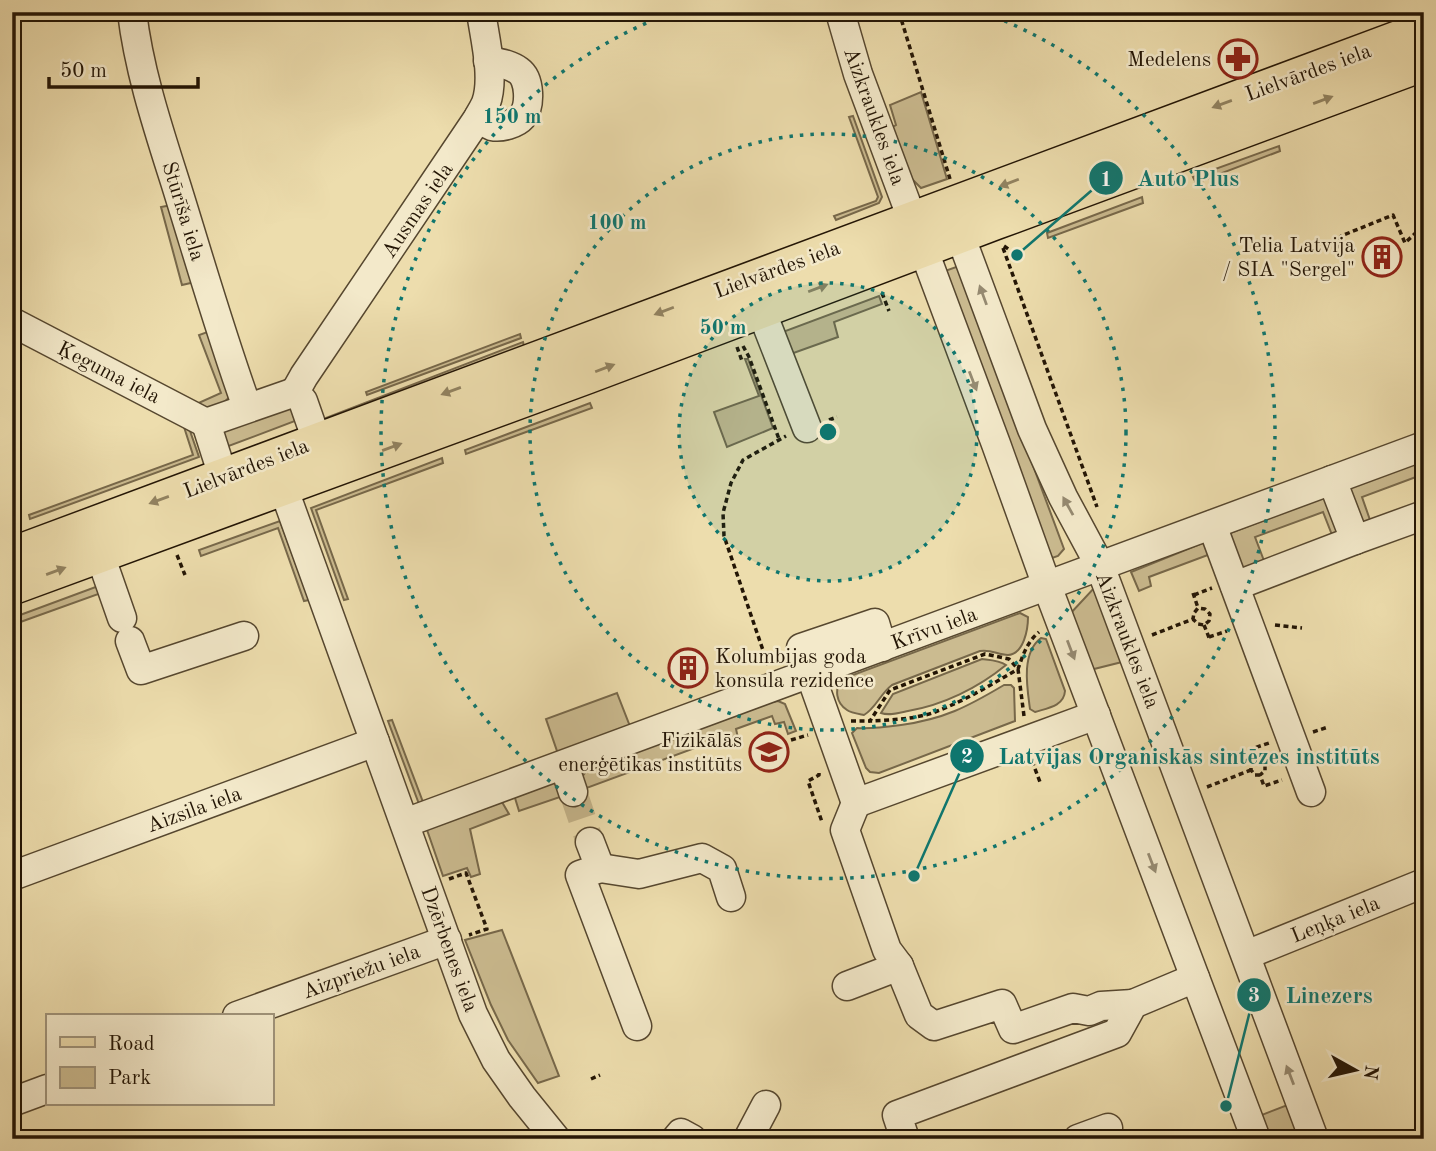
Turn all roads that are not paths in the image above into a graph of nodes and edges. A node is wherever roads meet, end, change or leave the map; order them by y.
1 (132, 12) edge
2 (481, 12) edge
3 (840, 12) edge
4 (1424, 29) edge
5 (488, 61) junction
6 (1424, 63) edge
7 (478, 118) junction
8 (918, 234) junction
9 (960, 235) junction
10 (12, 322) edge
11 (744, 325) junction
12 (295, 392) junction
13 (247, 407) junction
14 (206, 423) junction
15 (807, 428) road end
16 (1424, 446) edge
17 (323, 456) junction
18 (1332, 480) junction
19 (284, 487) junction
20 (228, 491) junction
21 (1424, 514) edge
22 (1212, 525) junction
23 (1355, 540) junction
24 (12, 555) edge
25 (100, 555) junction
26 (1100, 566) junction
27 (1047, 586) junction
28 (1235, 586) junction
29 (12, 587) edge
30 (244, 636) dead end
31 (810, 674) junction
32 (1096, 715) junction
33 (375, 742) junction
34 (564, 765) junction
35 (1311, 792) dead end
36 (573, 793) tunnel mouth
37 (856, 803) junction
38 (405, 823) junction
39 (590, 842) tunnel mouth
40 (600, 868) junction
41 (12, 876) edge
42 (1424, 883) edge
43 (731, 897) dead end
44 (453, 939) junction
45 (1246, 955) junction
46 (899, 966) junction
47 (1195, 978) junction
48 (847, 986) dead end
49 (1133, 1004) junction
50 (243, 1014) edge
51 (637, 1026) dead end
52 (46, 1088) edge
53 (12, 1102) edge
54 (766, 1105) dead end
55 (1108, 1128) dead end
56 (556, 1139) edge
57 (676, 1139) edge
58 (692, 1139) edge
59 (748, 1139) edge
60 (905, 1139) edge
61 (1078, 1139) edge
62 (1256, 1139) edge
63 (1314, 1139) edge

1 - 13 street, Stūrīša iela
2 - 5 street, Ausmas iela
3 - 8 street, Aizkraukles iela
4 -> 8 main road, Lielvārdes iela
5 - 7 street, Ausmas iela
5 - 7 street
9 -> 6 main road, Lielvārdes iela
7 - 12 street, Ausmas iela
8 - 9 main road, Lielvārdes iela
11 -> 8 main road, Lielvārdes iela
8 -> 17 main road, Lielvārdes iela
8 -> 27 street, Aizkraukles iela
26 -> 9 street, Aizkraukles iela
10 - 14 street, Ķeguma iela
11 - 15 street
17 -> 11 main road, Lielvārdes iela
12 - 13 street
12 - 17 street
13 - 14 street
14 - 20 street
16 - 18 street, Krīvu iela
17 - 19 main road, Lielvārdes iela
17 - 20 main road, Lielvārdes iela
18 - 22 street, Krīvu iela
18 - 23 street
19 - 20 main road, Lielvārdes iela
19 - 33 street
20 -> 24 main road, Lielvārdes iela
20 - 25 main road, Lielvārdes iela
21 - 23 street
22 - 26 street, Krīvu iela
22 - 28 street
23 - 28 street
29 -> 25 main road, Lielvārdes iela
25 - 30 street
26 - 27 street, Krīvu iela
26 - 45 street, Aizkraukles iela
27 - 31 street, Krīvu iela
27 -> 32 street, Aizkraukles iela
28 - 35 street
31 - 34 street, Krīvu iela
31 - 37 street
32 - 37 street
32 -> 47 street, Aizkraukles iela
33 - 38 street, Dzērbenes iela
33 - 41 street, Aizsila iela
34 - 36 street
34 - 38 street, Krīvu iela
37 - 46 street
38 - 44 street, Dzērbenes iela
39 - 40 street
40 - 43 street
40 - 51 street
42 - 45 street, Leņķa iela
44 - 50 street, Aizpriežu iela
44 - 56 street, Dzērbenes iela
63 -> 45 street, Aizkraukles iela
46 - 48 street
46 - 49 street
47 - 49 street
47 - 62 street, Aizkraukles iela
49 - 60 street
52 - 53 street
54 - 59 street
55 - 61 street
57 - 58 street

